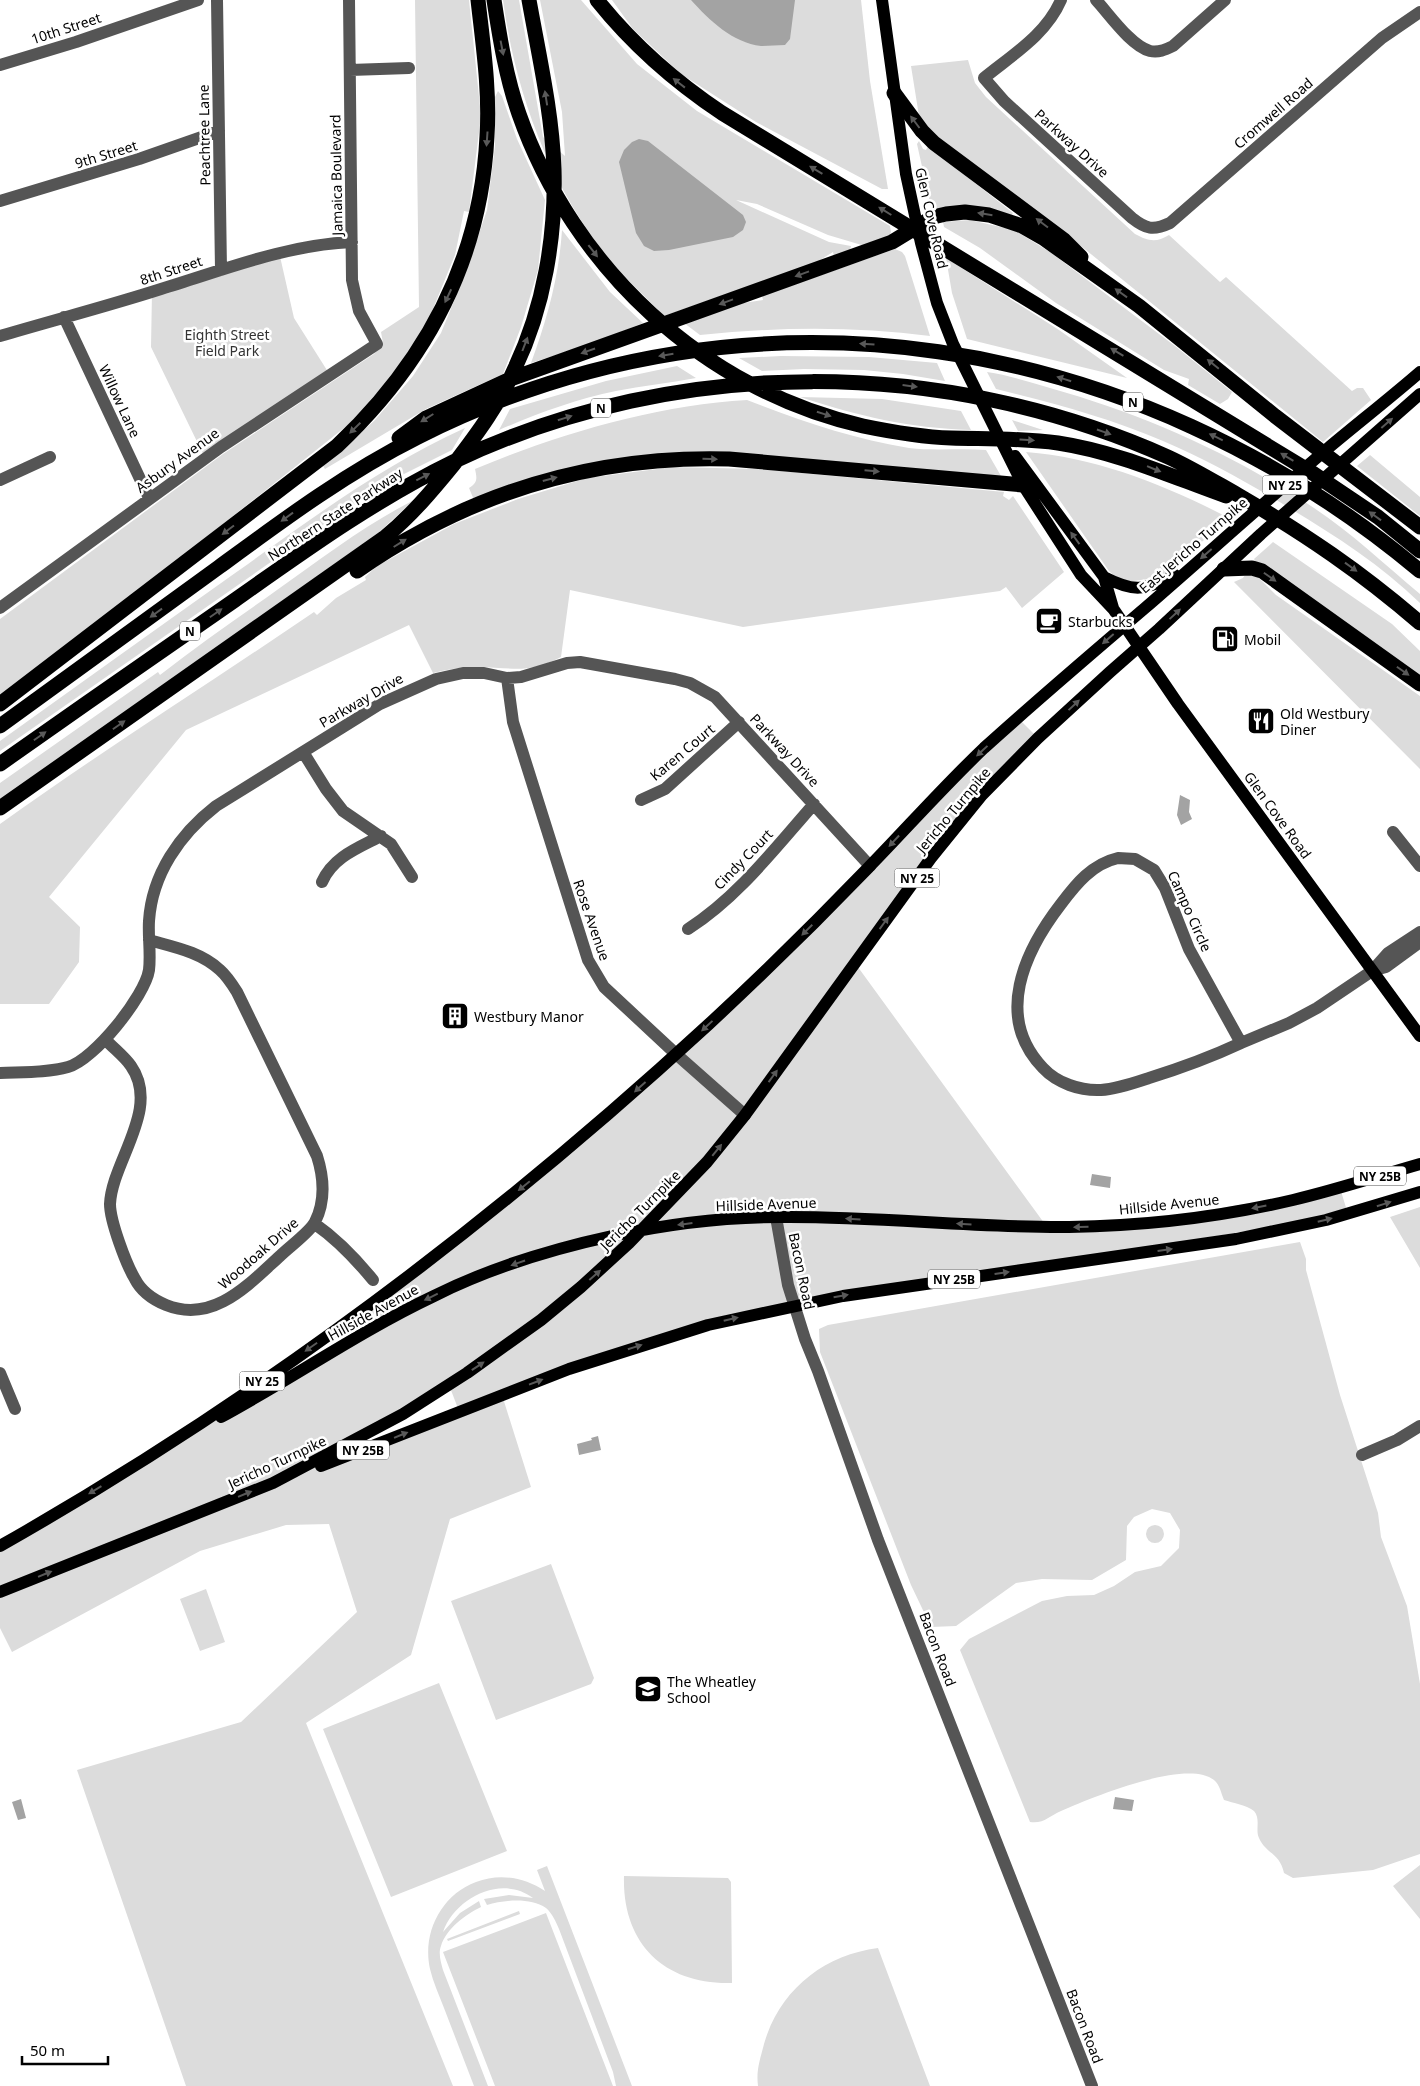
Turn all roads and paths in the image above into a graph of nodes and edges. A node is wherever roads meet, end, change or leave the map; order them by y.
1 (198, 0) edge
2 (217, 0) edge
3 (349, 0) edge
4 (478, 0) edge
5 (494, 0) edge
6 (529, 0) edge
7 (597, 0) edge
8 (882, 0) edge
9 (1061, 0) edge
10 (1096, 0) edge
11 (1225, 0) edge
12 (1420, 12) edge
13 (0, 65) edge
14 (409, 68) dead end
15 (350, 70) junction
16 (894, 93) junction
17 (219, 132) junction
18 (0, 201) edge
19 (917, 227) junction
20 (1144, 227) joint
21 (352, 242) junction
22 (221, 270) junction
23 (1103, 280) junction
24 (64, 317) junction
25 (0, 336) edge
26 (377, 344) joint
27 (1420, 372) edge
28 (1420, 394) edge
29 (997, 430) junction
30 (50, 457) dead end
31 (363, 466) junction
32 (0, 480) edge
33 (1023, 485) junction
34 (1218, 489) junction
35 (150, 498) junction
36 (1420, 527) edge
37 (1420, 551) edge
38 (1190, 568) junction
39 (1224, 568) junction
40 (1420, 571) edge
41 (1104, 577) junction
42 (1, 605) edge
43 (1114, 610) junction
44 (1420, 623) edge
45 (1124, 625) junction
46 (1139, 646) junction
47 (196, 670) junction
48 (507, 678) junction
49 (1420, 684) edge
50 (0, 704) edge
51 (739, 722) junction
52 (0, 726) edge
53 (303, 752) junction
54 (0, 764) edge
55 (641, 800) dead end
56 (814, 804) junction
57 (0, 808) edge
58 (1393, 832) dead end
59 (381, 836) junction
60 (870, 866) junction
61 (1420, 866) edge
62 (412, 877) dead end
63 (322, 882) dead end
64 (688, 928) dead end
65 (1420, 932) edge
66 (149, 940) junction
67 (1420, 942) edge
68 (1372, 971) junction
69 (1420, 1036) edge
70 (105, 1039) junction
71 (1241, 1043) junction
72 (676, 1054) junction
73 (0, 1073) edge
74 (745, 1115) junction
75 (1420, 1164) edge
76 (1420, 1192) edge
77 (776, 1217) junction
78 (315, 1224) junction
79 (373, 1280) dead end
80 (793, 1305) junction
81 (0, 1373) edge
82 (14, 1409) dead end
83 (1420, 1426) edge
84 (158, 1453) junction
85 (1362, 1455) dead end
86 (273, 1483) junction
87 (0, 1546) edge
88 (0, 1592) edge
89 (1092, 2086) edge

1 - 13 street, 10th Street
2 - 17 street, Peachtree Lane
3 - 15 street, Jamaica Boulevard
4 -> 50 highway
5 -> 34 highway
47 -> 6 highway
37 -> 7 highway
8 - 16 main road, Glen Cove Road
9 - 20 street, Parkway Drive
10 - 11 street
12 - 20 street, Cromwell Road
14 - 15 street
15 - 21 street, Jamaica Boulevard
16 - 19 main road, Glen Cove Road
23 -> 16 highway
17 - 18 street, 9th Street
17 - 22 street, Peachtree Lane
23 -> 19 highway
19 - 29 main road, Glen Cove Road
19 -> 31 highway
21 - 22 street, 8th Street
21 - 26 street, Jamaica Boulevard
22 - 24 street, 8th Street
36 -> 23 highway
24 - 25 street, 8th Street
24 - 35 street, Willow Lane
26 - 35 street, Asbury Avenue
27 -> 38 main road, East Jericho Turnpike / NY 25
39 -> 28 main road, NY 25
29 - 33 main road, Glen Cove Road
41 -> 29 main road, Glen Cove Road
30 - 32 street
40 -> 31 highway, Northern State Parkway / N
31 -> 52 highway, Northern State Parkway / N
33 - 43 main road, Glen Cove Road
47 -> 33 highway
34 -> 44 highway
54 -> 34 highway, Northern State Parkway / N
35 - 42 street, Asbury Avenue
38 - 41 main road
38 - 45 main road, East Jericho Turnpike / NY 25
46 -> 39 main road, NY 25
39 -> 49 highway
41 - 43 main road, Glen Cove Road
43 - 45 main road, Glen Cove Road
45 - 46 main road, Glen Cove Road
45 -> 60 main road, Jericho Turnpike / NY 25
46 - 68 main road, Glen Cove Road
74 -> 46 main road, Jericho Turnpike / NY 25
57 -> 47 highway
48 - 51 street, Parkway Drive
48 - 53 street, Parkway Drive
48 - 72 street, Rose Avenue
51 - 55 street, Karen Court
51 - 56 street, Parkway Drive
53 - 59 street
53 - 66 street, Parkway Drive
56 - 60 street, Parkway Drive
56 - 64 street, Cindy Court
58 - 61 street
59 - 62 street
59 - 63 street
60 -> 72 main road, Jericho Turnpike / NY 25
65 - 68 street
66 - 70 street, Parkway Drive
66 - 78 street, Woodoak Drive
67 - 68 street
68 - 69 main road, Glen Cove Road
68 - 71 street, Campo Circle
70 - 73 street, Parkway Drive
70 - 78 street, Woodoak Drive
71 - 71 street, Campo Circle
72 - 74 street, Rose Avenue
72 -> 84 main road, Jericho Turnpike / NY 25
86 -> 74 main road, Jericho Turnpike / NY 25
75 -> 77 main road, Hillside Avenue / NY 25B
80 -> 76 main road, NY 25B
77 - 80 street, Bacon Road
77 -> 84 main road, Hillside Avenue / NY 25B
78 - 79 street
86 -> 80 main road, NY 25B
80 - 89 street, Bacon Road
81 - 82 street
83 - 85 street
84 -> 87 main road, Jericho Turnpike / NY 25
88 -> 86 main road, Jericho Turnpike / NY 25

